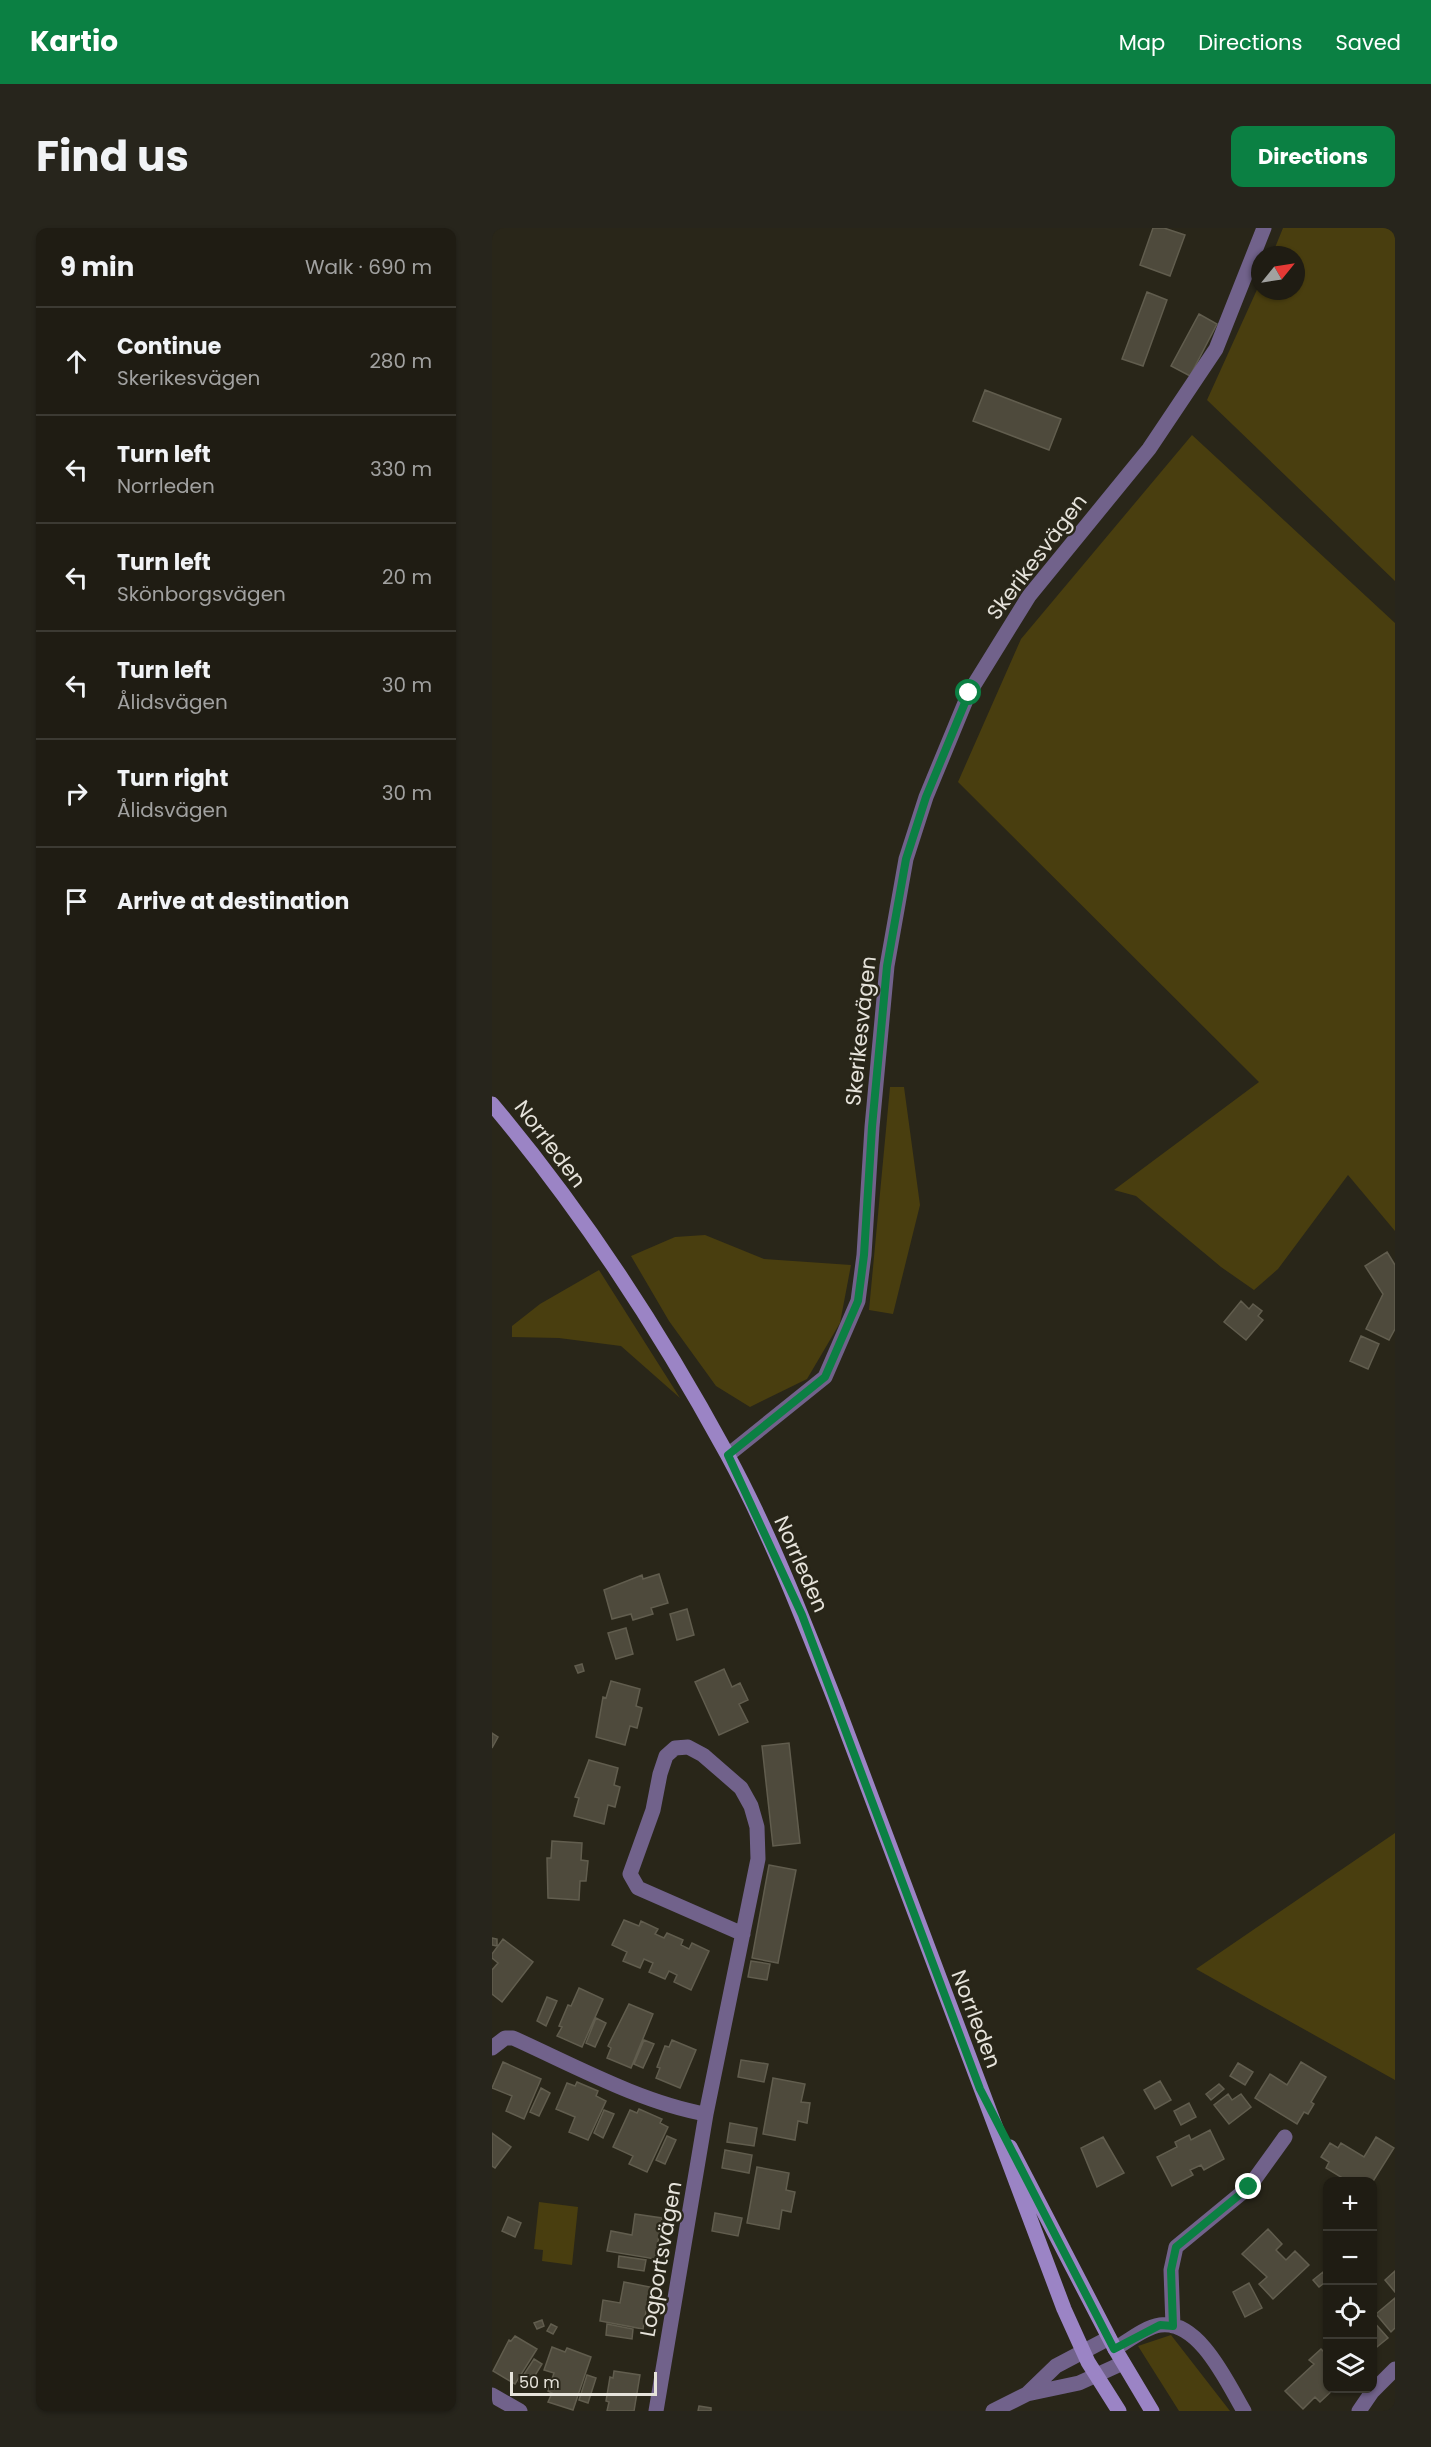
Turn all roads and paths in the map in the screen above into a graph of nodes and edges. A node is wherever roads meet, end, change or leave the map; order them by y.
1 (1264, 228) edge
2 (492, 1104) edge
3 (728, 1455) junction
4 (743, 1934) junction
5 (492, 2048) edge
6 (980, 2089) junction
7 (706, 2114) junction
8 (1285, 2137) dead end
9 (1173, 2326) junction
10 (1112, 2343) junction
11 (1083, 2351) junction
12 (1123, 2363) junction
13 (1395, 2369) edge
14 (1097, 2376) junction
15 (1027, 2394) junction
16 (492, 2395) edge
17 (520, 2411) edge
18 (656, 2411) edge
19 (993, 2411) edge
20 (1119, 2411) edge
21 (1152, 2411) edge
22 (1244, 2411) edge
23 (1359, 2411) edge

1 - 3 street, Skerikesvägen
2 - 3 main road, Norrleden
3 - 6 main road, Norrleden
4 - 4 street, Logportsvägen
4 - 7 street, Logportsvägen
5 - 7 street
6 - 10 main road, Norrleden
6 - 11 main road, Norrleden
7 - 18 street, Logportsvägen
8 - 9 street
9 - 10 street
9 - 22 street
10 - 11 street
10 - 12 main road, Norrleden
11 - 14 main road, Norrleden
11 - 15 street
12 - 14 street
12 - 21 main road, Norrleden
13 - 23 street
14 - 15 street
14 - 20 main road, Norrleden
15 - 19 street
16 - 17 street

